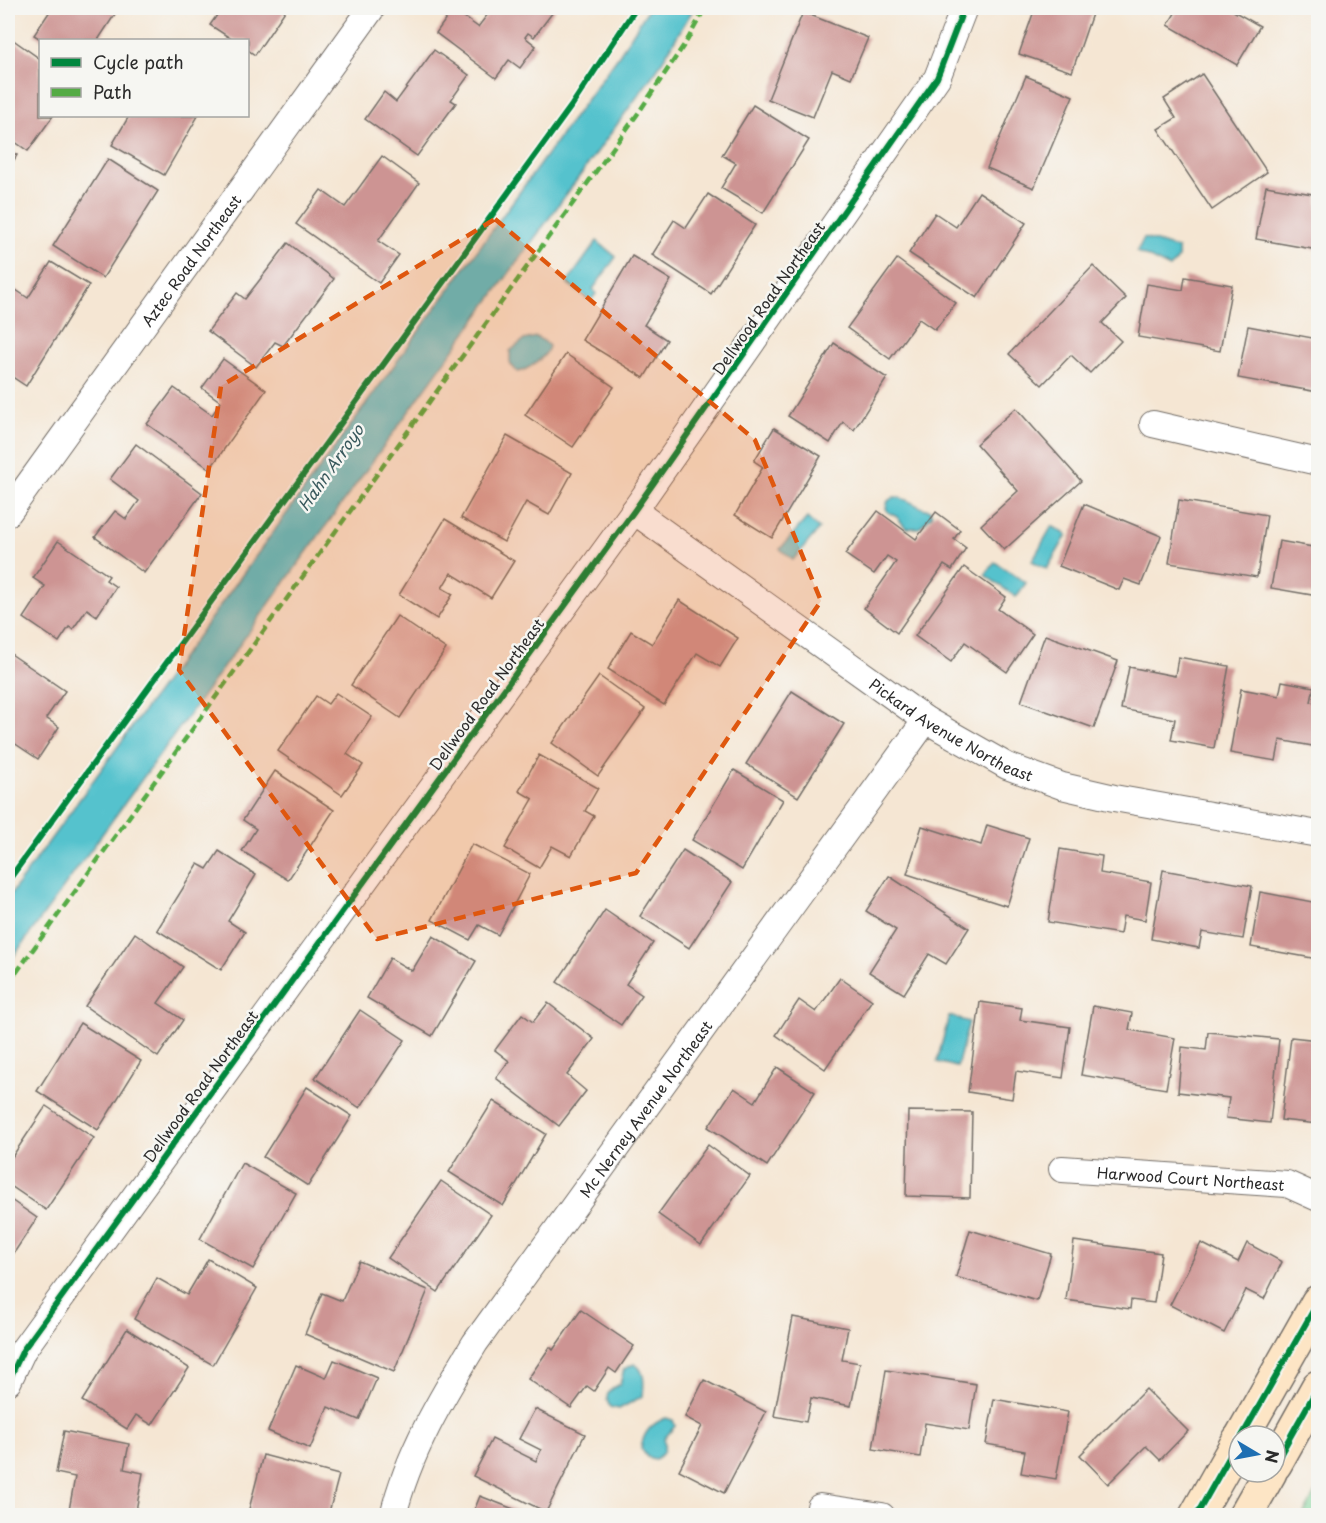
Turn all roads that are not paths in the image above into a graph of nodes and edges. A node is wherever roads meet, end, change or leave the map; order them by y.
1 (372, 8) edge
2 (964, 8) edge
3 (1153, 424) dead end
4 (1318, 462) edge
5 (634, 511) junction
6 (8, 513) edge
7 (926, 720) junction
8 (1318, 834) edge
9 (1062, 1169) dead end
10 (1318, 1198) edge
11 (1318, 1302) edge
12 (8, 1382) edge
13 (1318, 1387) edge
14 (1249, 1424) edge
15 (1287, 1443) edge
16 (1227, 1461) edge
17 (1263, 1484) edge
18 (820, 1507) dead end
19 (393, 1515) edge
20 (882, 1515) edge
21 (1196, 1515) edge
22 (1245, 1515) edge

1 - 6 street, Aztec Road Northeast
2 - 5 street, Dellwood Road Northeast
3 - 4 street
5 - 7 street, Pickard Avenue Northeast
5 - 12 street, Dellwood Road Northeast
7 - 8 street, Pickard Avenue Northeast
7 - 19 street, Mc Nerney Avenue Northeast
9 - 10 street, Harwood Court Northeast
11 - 14 street
13 - 15 street
16 - 21 street
17 - 22 street
18 - 20 street

